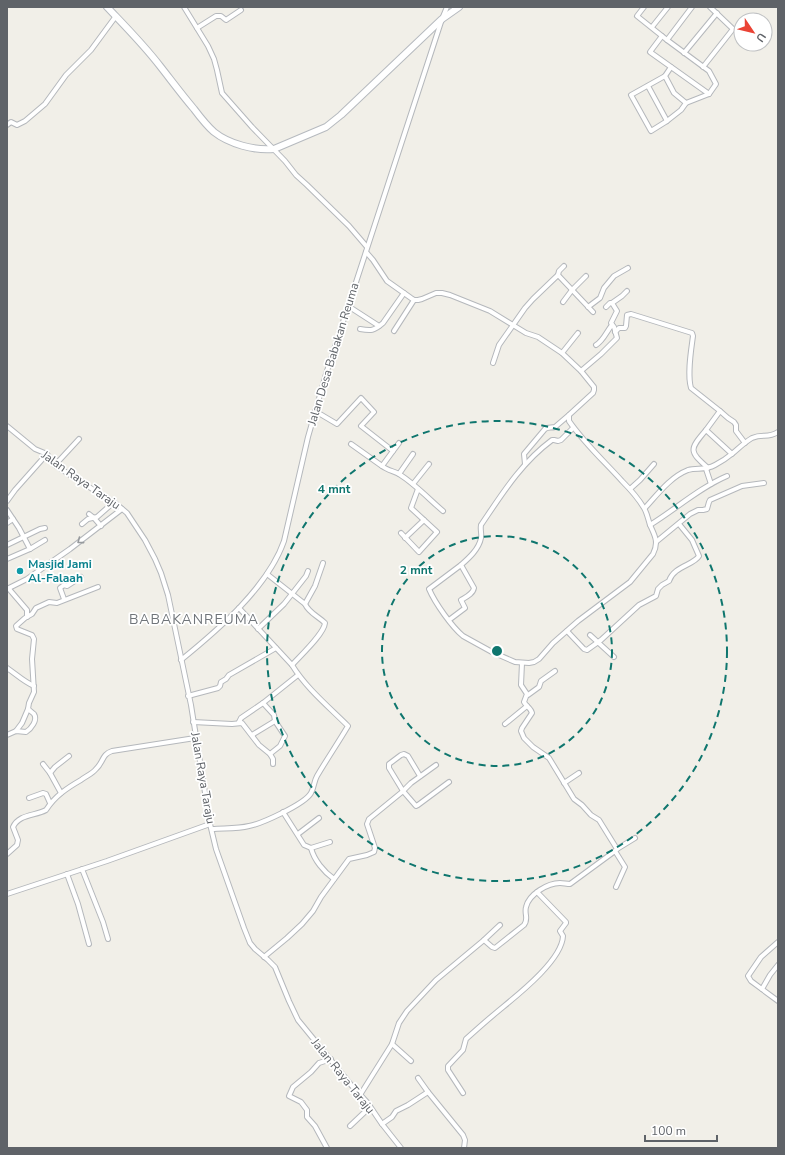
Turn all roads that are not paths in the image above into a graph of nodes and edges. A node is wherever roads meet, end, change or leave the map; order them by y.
1 (107, 7) edge
2 (184, 7) edge
3 (447, 7) edge
4 (459, 7) edge
5 (644, 7) edge
6 (668, 7) edge
7 (692, 7) edge
8 (710, 7) edge
9 (241, 10) dead end
10 (717, 13) junction
11 (116, 16) junction
12 (442, 19) junction
13 (196, 28) junction
14 (652, 28) junction
15 (662, 36) junction
16 (667, 40) junction
17 (684, 53) junction
18 (671, 67) junction
19 (703, 67) junction
20 (665, 76) junction
21 (648, 86) junction
22 (709, 94) junction
23 (686, 103) junction
24 (667, 121) junction
25 (7, 125) edge
26 (274, 149) junction
27 (366, 250) junction
28 (564, 266) dead end
29 (628, 268) dead end
30 (558, 275) junction
31 (586, 276) dead end
32 (572, 290) junction
33 (627, 291) dead end
34 (404, 293) junction
35 (414, 300) junction
36 (563, 302) dead end
37 (612, 303) junction
38 (348, 306) junction
39 (588, 307) junction
40 (606, 307) dead end
41 (593, 312) dead end
42 (514, 324) junction
43 (612, 325) junction
44 (379, 326) junction
45 (360, 329) dead end
46 (394, 331) dead end
47 (615, 332) junction
48 (578, 333) dead end
49 (596, 345) dead end
50 (562, 352) junction
51 (492, 363) dead end
52 (581, 371) junction
53 (315, 411) junction
54 (720, 411) junction
55 (569, 415) junction
56 (7, 426) edge
57 (573, 428) junction
58 (706, 430) junction
59 (778, 432) edge
60 (78, 440) dead end
61 (399, 443) dead end
62 (745, 443) junction
63 (351, 444) dead end
64 (393, 451) junction
65 (47, 454) junction
66 (413, 454) dead end
67 (732, 454) junction
68 (429, 464) dead end
69 (525, 464) junction
70 (654, 464) dead end
71 (55, 465) junction
72 (382, 466) junction
73 (707, 469) junction
74 (399, 474) junction
75 (727, 476) dead end
76 (764, 482) dead end
77 (413, 484) junction
78 (711, 484) junction
79 (418, 489) junction
80 (630, 489) junction
81 (7, 501) edge
82 (114, 502) junction
83 (122, 508) junction
84 (644, 508) junction
85 (7, 510) edge
86 (443, 511) dead end
87 (89, 514) dead end
88 (94, 518) junction
89 (13, 519) junction
90 (424, 520) junction
91 (7, 523) edge
92 (82, 524) dead end
93 (679, 524) junction
94 (650, 525) junction
95 (100, 526) junction
96 (45, 528) dead end
97 (401, 533) dead end
98 (24, 537) junction
99 (405, 538) junction
100 (46, 540) dead end
101 (656, 542) junction
102 (7, 545) edge
103 (30, 549) junction
104 (7, 559) edge
105 (323, 563) dead end
106 (461, 565) junction
107 (308, 571) dead end
108 (267, 574) junction
109 (81, 578) dead end
110 (98, 587) dead end
111 (8, 589) edge
112 (292, 595) junction
113 (64, 599) junction
114 (305, 604) junction
115 (239, 608) junction
116 (27, 617) junction
117 (449, 620) junction
118 (258, 629) junction
119 (567, 631) junction
120 (590, 635) dead end
121 (597, 642) junction
122 (276, 648) junction
123 (614, 657) dead end
124 (181, 660) junction
125 (522, 663) junction
126 (292, 665) junction
127 (7, 668) edge
128 (555, 671) dead end
129 (298, 676) junction
130 (34, 686) junction
131 (528, 695) junction
132 (188, 696) junction
133 (263, 703) junction
134 (527, 706) junction
135 (28, 709) junction
136 (275, 720) junction
137 (193, 722) junction
138 (239, 722) junction
139 (505, 724) dead end
140 (16, 732) junction
141 (252, 735) junction
142 (7, 736) edge
143 (195, 738) junction
144 (270, 754) junction
145 (69, 756) dead end
146 (43, 764) dead end
147 (273, 764) dead end
148 (436, 765) dead end
149 (50, 773) junction
150 (579, 773) dead end
151 (420, 776) junction
152 (449, 782) dead end
153 (564, 783) junction
154 (403, 791) junction
155 (61, 793) junction
156 (29, 798) dead end
157 (50, 803) junction
158 (283, 812) junction
159 (319, 818) dead end
160 (210, 824) junction
161 (212, 829) junction
162 (298, 834) junction
163 (635, 838) dead end
164 (330, 842) dead end
165 (311, 848) junction
166 (616, 850) junction
167 (7, 854) edge
168 (82, 869) junction
169 (67, 874) junction
170 (334, 879) junction
171 (616, 887) dead end
172 (537, 892) junction
173 (7, 894) edge
174 (500, 925) dead end
175 (108, 939) dead end
176 (484, 940) junction
177 (778, 942) edge
178 (89, 944) dead end
179 (264, 957) junction
180 (778, 965) edge
181 (762, 989) junction
182 (778, 1001) edge
183 (392, 1044) junction
184 (331, 1059) junction
185 (411, 1061) dead end
186 (418, 1078) dead end
187 (428, 1092) junction
188 (463, 1093) dead end
189 (360, 1095) junction
190 (370, 1107) junction
191 (382, 1124) junction
192 (350, 1126) dead end
193 (327, 1148) edge
194 (402, 1148) edge
195 (464, 1148) edge

1 - 11 main road
2 - 13 street
3 - 12 street, Jalan Desa Babakan Reuma
4 - 12 main road
5 - 14 street
6 - 14 street
7 - 16 street
8 - 10 street
9 - 13 street
10 - 17 street
10 - 19 street
11 - 25 street
11 - 26 main road
12 - 26 main road
12 - 27 street, Jalan Desa Babakan Reuma
13 - 26 street
14 - 15 street
15 - 16 street
15 - 18 street
16 - 17 street
17 - 19 street
18 - 20 street
18 - 22 street
19 - 22 street
20 - 21 street
20 - 23 street
21 - 24 street
21 - 24 street
22 - 23 street
23 - 24 street
26 - 27 street
27 - 34 street
27 - 38 street, Jalan Desa Babakan Reuma
28 - 30 street
29 - 39 street
30 - 32 street
30 - 42 street
31 - 32 street
32 - 36 street
32 - 39 street
33 - 37 street
34 - 35 street
34 - 44 street
35 - 42 street
35 - 46 street
37 - 40 street
37 - 43 street
38 - 44 street
38 - 53 street, Jalan Desa Babakan Reuma
39 - 41 street
42 - 50 street
42 - 51 street
43 - 47 street
43 - 49 street
44 - 45 street
47 - 52 street
47 - 54 street
48 - 50 street
50 - 52 street
52 - 55 street
53 - 64 street
53 - 108 street, Jalan Desa Babakan Reuma
54 - 58 street
54 - 62 street
55 - 57 street
55 - 69 street
56 - 65 street, Jalan Raya Taraju
57 - 69 street
57 - 80 street
58 - 67 street
58 - 73 street
59 - 62 street
60 - 71 street
61 - 64 street
62 - 67 street
63 - 72 street
64 - 72 street
65 - 71 street, Jalan Raya Taraju
65 - 81 street
66 - 74 street
67 - 73 street
68 - 77 street
69 - 106 street
70 - 80 street
71 - 82 street, Jalan Raya Taraju
72 - 74 street
73 - 78 street
73 - 84 street
74 - 77 street
75 - 78 street
76 - 93 street
77 - 79 street
78 - 94 street
79 - 86 street
79 - 90 street
80 - 84 street
82 - 83 street, Jalan Raya Taraju
82 - 88 street
83 - 95 street
83 - 124 street, Jalan Raya Taraju
84 - 94 street
85 - 89 street
87 - 88 street
88 - 92 street
88 - 95 street
89 - 91 street
89 - 98 street
90 - 99 street
90 - 99 street
93 - 101 street
93 - 121 street
94 - 101 street
95 -> 111 street
96 - 98 street
97 - 99 street
98 - 102 street
98 - 103 street
100 - 103 street
101 - 119 street
103 - 104 street
105 - 114 street
106 - 117 street
106 - 117 street
107 - 112 street
108 - 112 street
108 - 115 street, Jalan Desa Babakan Reuma
109 - 113 street
110 - 113 street
111 - 116 street
112 - 114 street
112 - 118 street
113 - 116 street
114 - 126 street
115 - 118 street
115 - 124 street, Jalan Desa Babakan Reuma
116 - 130 street
117 - 125 street
118 - 122 street
119 - 121 street
119 - 125 street
120 - 121 street
121 - 123 street
122 - 126 street
122 - 132 street
124 - 132 street, Jalan Raya Taraju
125 - 131 street
126 - 129 street
127 - 130 street
128 - 131 street
129 - 133 street
129 - 158 street
130 - 135 street
131 - 134 street
132 - 137 street, Jalan Raya Taraju
133 - 136 street
133 - 138 street
134 - 139 street
134 - 153 street
135 - 140 street
135 - 140 street
136 - 141 street
136 - 144 street
137 - 138 street
137 - 143 street, Jalan Raya Taraju
138 - 141 street
140 - 142 street
141 - 144 street
143 - 155 street
143 - 160 street, Jalan Raya Taraju
144 - 147 street
145 - 149 street
146 - 149 street
148 - 151 street
149 - 155 street
150 - 153 street
151 - 154 street
151 - 154 street
152 - 154 street
153 - 166 street
154 - 170 street
155 - 157 street
156 - 157 street
157 - 167 street
158 - 161 street
158 - 162 street
159 - 162 street
160 - 161 street, Jalan Raya Taraju
160 - 168 street
161 - 179 street, Jalan Raya Taraju
162 - 165 street
163 - 166 street
164 - 165 street
165 - 170 street
166 - 171 street
166 - 172 street
168 - 169 street
168 - 175 street
169 - 173 street
169 - 178 street
170 - 179 street
172 - 176 street
172 - 188 street
174 - 176 street
176 - 183 street
177 - 181 street
179 - 184 street, Jalan Raya Taraju
180 - 181 street
181 - 182 street
183 - 185 street
183 - 189 street
184 - 189 street, Jalan Raya Taraju
184 - 193 street
186 - 187 street
187 - 191 street
187 - 195 street
189 - 190 street, Jalan Raya Taraju
190 - 191 street, Jalan Raya Taraju
190 - 192 street
191 - 194 street, Jalan Raya Taraju

